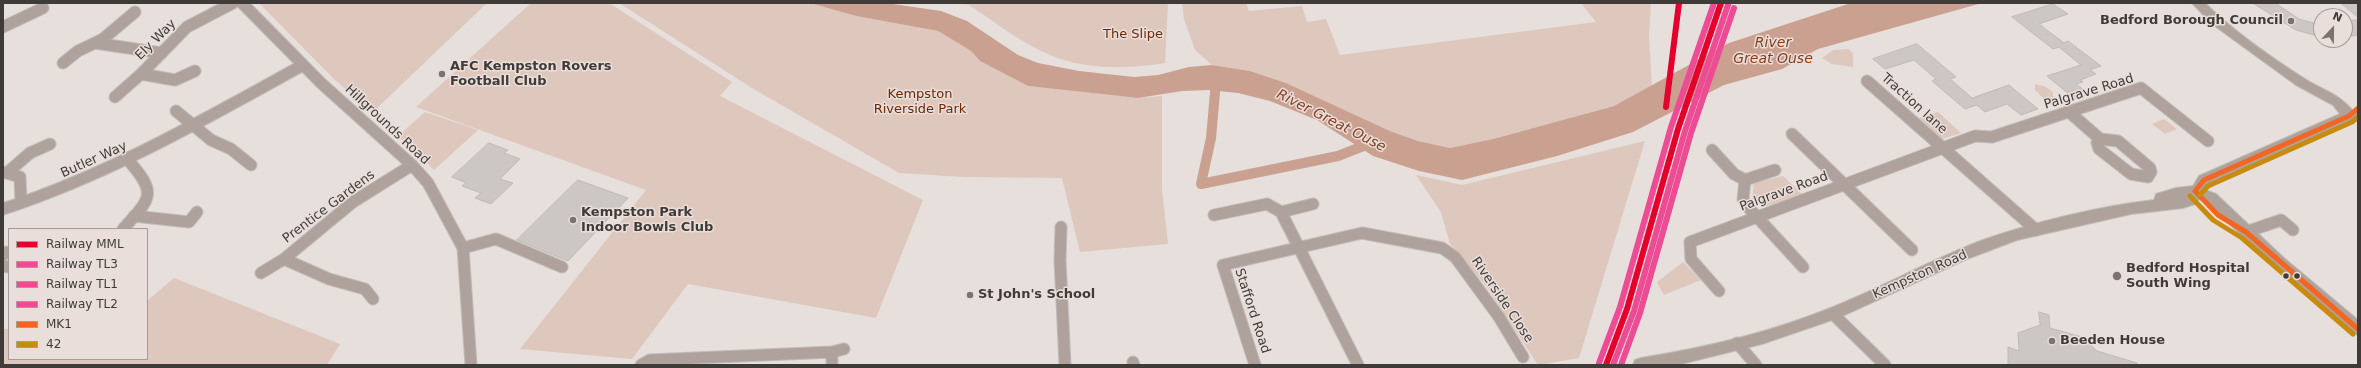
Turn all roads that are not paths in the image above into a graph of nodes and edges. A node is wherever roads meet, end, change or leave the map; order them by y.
1 (233, 3) edge
2 (242, 3) edge
3 (2198, 3) edge
4 (43, 8) dead end
5 (135, 12) dead end
6 (3, 27) edge
7 (95, 43) junction
8 (162, 53) junction
9 (63, 63) dead end
10 (303, 65) junction
11 (195, 70) dead end
12 (141, 74) junction
13 (1867, 81) dead end
14 (115, 97) dead end
15 (176, 111) dead end
16 (2068, 112) junction
17 (2355, 114) edge
18 (192, 126) junction
19 (1792, 134) dead end
20 (2100, 139) junction
21 (2208, 140) dead end
22 (43, 145) dead end
23 (1943, 149) junction
24 (1712, 150) dead end
25 (128, 160) junction
26 (251, 165) dead end
27 (412, 165) junction
28 (1775, 170) dead end
29 (5, 172) edge
30 (1745, 180) junction
31 (1846, 184) junction
32 (2195, 191) junction
33 (21, 203) junction
34 (1314, 204) dead end
35 (3, 209) edge
36 (198, 212) dead end
37 (1280, 212) junction
38 (134, 216) junction
39 (1214, 216) dead end
40 (1756, 217) junction
41 (1061, 227) dead end
42 (124, 228) edge
43 (2036, 230) junction
44 (2294, 230) dead end
45 (2246, 232) junction
46 (463, 248) junction
47 (1297, 248) junction
48 (1912, 250) dead end
49 (284, 259) junction
50 (1223, 265) joint
51 (562, 267) dead end
52 (1803, 267) dead end
53 (261, 274) dead end
54 (1719, 291) dead end
55 (373, 299) dead end
56 (1833, 314) junction
57 (2358, 329) edge
58 (1737, 343) junction
59 (844, 349) dead end
60 (1523, 357) dead end
61 (761, 360) edge
62 (1674, 362) edge
63 (1065, 364) edge
64 (471, 365) edge
65 (641, 365) edge
66 (1255, 365) edge
67 (1358, 365) edge
68 (1641, 365) edge
69 (1756, 365) edge
70 (1885, 365) edge

1 - 8 street, Ely Way
2 - 10 street, Hillgrounds Road
3 - 17 main road
4 - 6 street
5 - 7 street
7 - 8 street
7 - 9 street
8 - 12 street, Ely Way
10 - 18 street, Butler Way
10 - 27 street, Hillgrounds Road
11 - 12 street, Ely Way
12 - 14 street, Ely Way
13 - 23 street, Traction lane
15 - 18 street
16 - 20 street
16 - 21 street, Palgrave Road
16 - 23 street, Palgrave Road
17 - 32 main road, Kempston Road
18 - 25 street, Butler Way
18 - 26 street
19 - 31 street
20 - 20 street
22 - 29 street
23 - 31 street, Palgrave Road
23 - 43 street
24 - 30 street
25 - 33 street, Butler Way
25 - 38 street
27 - 46 street, Hillgrounds Road
27 - 49 street, Prentice Gardens
28 - 30 street
29 - 33 street
30 - 40 street
31 - 40 street, Palgrave Road
31 - 48 street
32 - 43 main road, Kempston Road
32 - 45 main road
33 - 35 street, Butler Way
34 - 37 street
36 - 38 street
37 - 39 street
37 - 47 street
38 - 42 street
40 - 52 street
40 - 54 street, Palgrave Road
41 - 63 street
43 - 56 main road, Kempston Road
44 - 45 street
45 - 57 main road
46 - 51 street
46 - 64 street, Hillgrounds Road
47 - 50 street, Riverside Close
47 - 60 street, Riverside Close
47 - 67 street
49 - 53 street, Prentice Gardens
49 - 55 street, Prentice Gardens
50 - 66 street, Stafford Road
56 - 58 main road, Kempston Road
56 - 70 street
58 - 62 main road, Kempston Road
58 - 69 street
59 - 61 street
61 - 65 street
62 - 68 main road, Kempston Road

